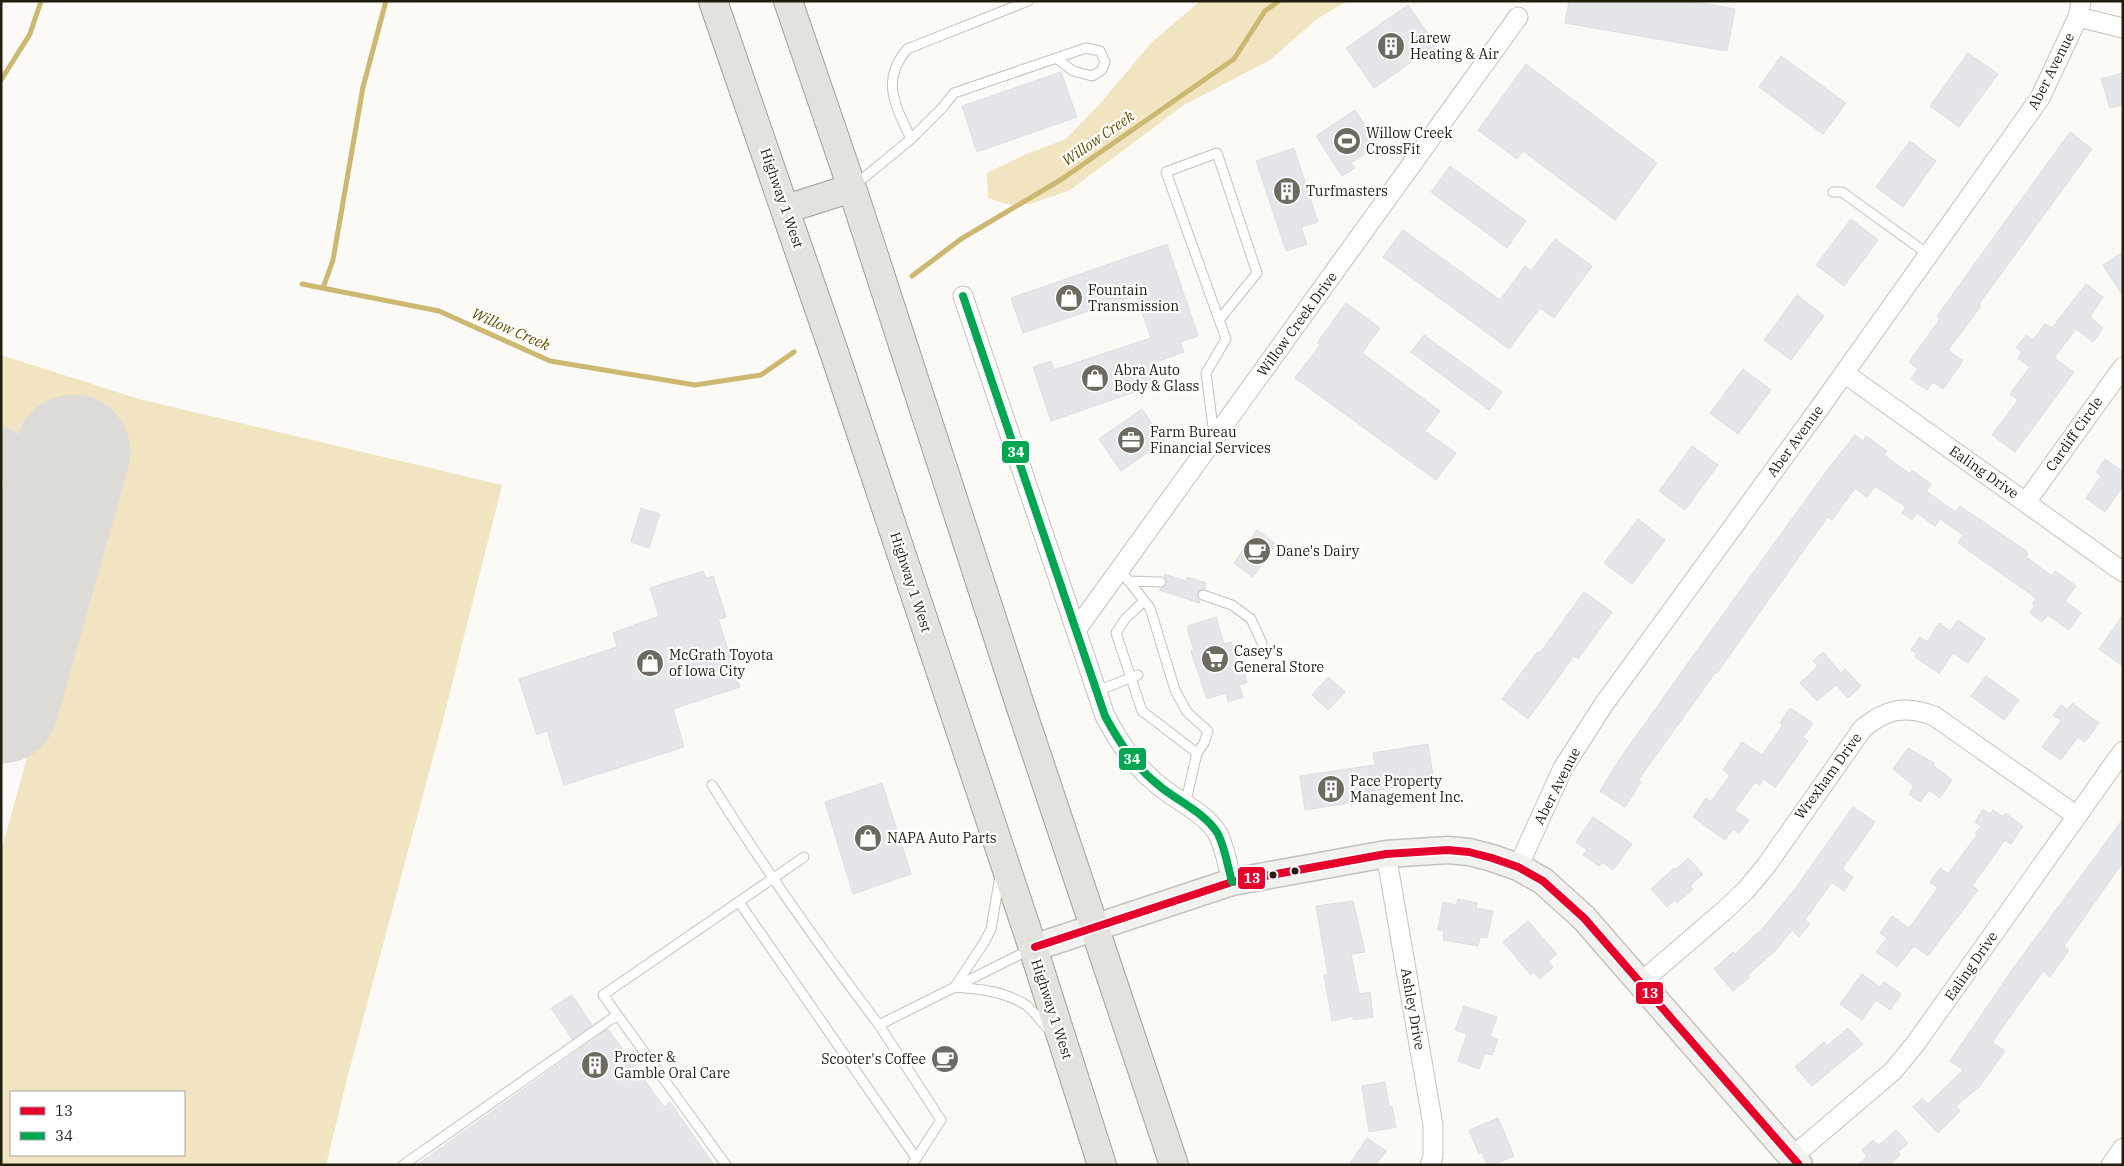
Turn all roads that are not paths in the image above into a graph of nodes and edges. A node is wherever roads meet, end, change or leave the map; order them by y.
1 (713, 1) edge
2 (788, 1) edge
3 (1028, 1) edge
4 (2080, 9) edge
5 (1518, 17) dead end
6 (2123, 28) edge
7 (1056, 58) junction
8 (911, 138) junction
9 (852, 188) junction
10 (1833, 192) dead end
11 (786, 209) junction
12 (1928, 255) junction
13 (962, 296) dead end
14 (1219, 320) junction
15 (2123, 367) edge
16 (1844, 373) junction
17 (1215, 437) junction
18 (2026, 502) junction
19 (2123, 572) edge
20 (1124, 575) junction
21 (1161, 582) dead end
22 (1203, 595) dead end
23 (1144, 601) junction
24 (1076, 630) junction
25 (1262, 643) dead end
26 (1134, 677) junction
27 (1097, 691) junction
28 (2123, 751) edge
29 (1197, 753) junction
30 (712, 785) dead end
31 (1185, 805) junction
32 (2077, 816) junction
33 (1386, 854) junction
34 (804, 857) dead end
35 (1004, 861) junction
36 (1518, 867) junction
37 (773, 878) junction
38 (1232, 882) junction
39 (739, 902) junction
40 (1094, 927) junction
41 (1033, 948) junction
42 (1640, 983) junction
43 (954, 987) junction
44 (617, 1015) junction
45 (879, 1025) junction
46 (1064, 1046) junction
47 (2123, 1148) edge
48 (1796, 1161) edge
49 (914, 1162) edge
50 (404, 1165) edge
51 (726, 1165) edge
52 (1102, 1165) edge
53 (1174, 1165) edge
54 (1430, 1165) edge
55 (2111, 1165) edge

1 - 11 main road, Highway 1 West
2 - 9 main road
3 - 8 lane
4 - 6 street
4 - 12 street, Aber Avenue
5 - 17 street, Willow Creek Drive
7 - 7 lane
7 - 8 lane
8 - 9 lane
9 - 11 main road
9 - 40 main road
10 - 12 lane
11 - 35 main road, Highway 1 West
12 - 16 street, Aber Avenue
13 - 24 street
14 - 14 lane
14 - 17 lane
15 - 18 street, Cardiff Circle
16 - 18 street, Ealing Drive
16 - 36 street, Aber Avenue
17 - 20 street, Willow Creek Drive
18 - 19 street, Ealing Drive
20 - 21 lane
20 - 23 lane
20 - 24 street, Willow Creek Drive
22 - 25 lane
23 - 26 lane
23 - 29 lane
24 - 27 street
26 - 27 lane
26 - 29 lane
27 - 31 street
28 - 32 street, Ealing Drive
29 - 31 lane
30 - 37 lane
31 - 38 street
32 - 42 street, Wrexham Drive
32 - 48 street, Ealing Drive
33 - 36 street
33 - 38 street
33 - 54 street, Ashley Drive
34 - 37 lane
35 - 41 main road, Highway 1 West
35 - 43 lane
36 - 42 street
37 - 39 lane
37 - 45 lane
38 - 40 street
39 - 44 lane
39 - 49 lane
40 - 41 street
40 - 53 main road
41 - 43 lane
41 - 46 main road, Highway 1 West
42 - 48 street
43 - 45 lane
43 - 46 lane
44 - 50 lane
44 - 51 lane
45 - 49 lane
46 - 52 main road, Highway 1 West
47 - 55 street

